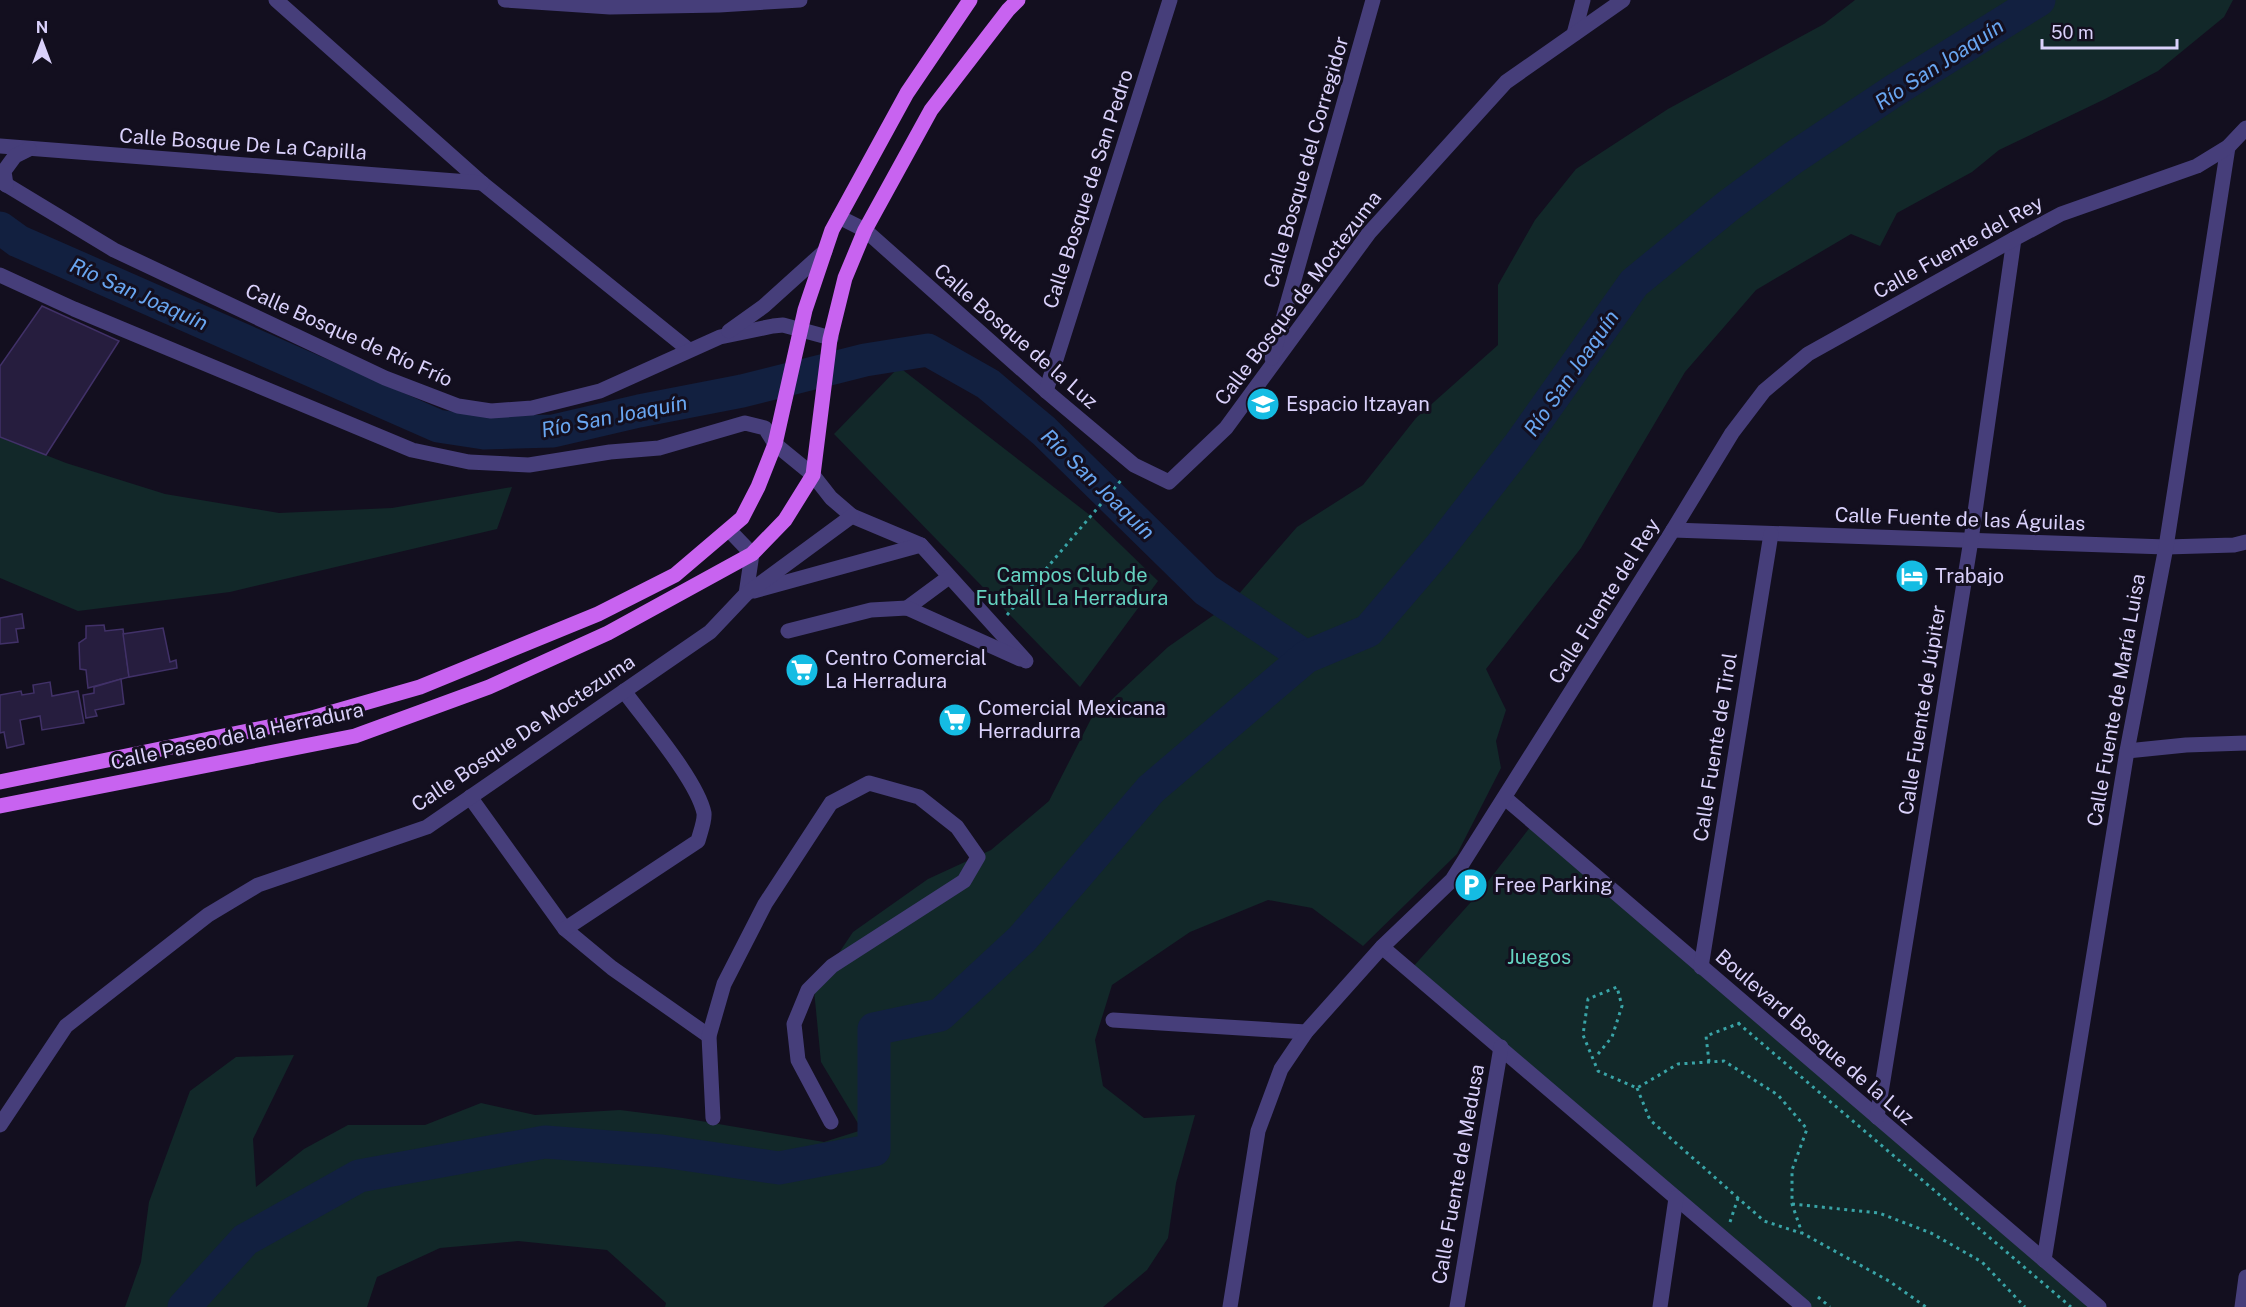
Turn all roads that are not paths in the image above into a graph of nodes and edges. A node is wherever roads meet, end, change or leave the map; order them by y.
1 (276, 0) edge
2 (505, 0) edge
3 (800, 0) edge
4 (970, 0) edge
5 (1018, 0) edge
6 (1170, 0) edge
7 (1373, 0) edge
8 (1583, 0) edge
9 (1623, 0) edge
10 (1574, 34) junction
11 (2246, 128) edge
12 (0, 146) edge
13 (2228, 147) junction
14 (29, 149) junction
15 (3, 183) edge
16 (482, 183) junction
17 (839, 217) junction
18 (865, 230) junction
19 (2014, 239) junction
20 (825, 251) junction
21 (0, 274) edge
22 (801, 330) junction
23 (720, 337) junction
24 (831, 338) junction
25 (689, 350) junction
26 (1269, 369) junction
27 (1046, 391) junction
28 (775, 443) junction
29 (813, 475) junction
30 (1169, 482) joint
31 (852, 516) junction
32 (729, 530) junction
33 (1673, 530) junction
34 (1771, 534) junction
35 (1971, 540) junction
36 (2246, 542) edge
37 (921, 545) junction
38 (2166, 547) junction
39 (752, 554) junction
40 (949, 577) junction
41 (746, 594) junction
42 (907, 608) junction
43 (789, 632) dead end
44 (624, 691) junction
45 (2246, 743) edge
46 (2127, 751) junction
47 (0, 782) edge
48 (470, 797) junction
49 (1505, 798) junction
50 (0, 806) edge
51 (565, 929) junction
52 (1382, 947) junction
53 (1701, 967) junction
54 (1113, 1020) dead end
55 (1306, 1032) junction
56 (709, 1036) junction
57 (1501, 1047) junction
58 (1877, 1117) junction
59 (713, 1118) dead end
60 (831, 1122) dead end
61 (0, 1125) edge
62 (1676, 1198) junction
63 (2044, 1260) junction
64 (2246, 1277) edge
65 (1230, 1307) edge
66 (1457, 1307) edge
67 (1660, 1307) edge
68 (1804, 1307) edge
69 (2099, 1307) edge
70 (2241, 1307) edge

1 - 16 street
2 - 3 street
4 - 17 main road, Calle Paseo de la Herradura
5 - 18 main road, Calle Paseo de la Herradura
6 - 27 street, Calle Bosque de San Pedro
7 - 26 street, Calle Bosque del Corregidor
8 - 10 street
9 - 10 street, Calle Bosque de Moctezuma
10 - 26 street, Calle Bosque de Moctezuma
11 - 13 street, Calle Fuente del Rey
12 - 14 street, Calle Bosque De La Capilla
13 - 19 street, Calle Fuente del Rey
13 - 38 street, Calle Fuente de María Luisa
14 - 15 street, Calle Bosque de Río Frío
14 - 16 street, Calle Bosque De La Capilla
15 - 25 street, Calle Bosque de Río Frío
16 - 25 street
17 - 18 street, Calle Bosque de la Luz
17 - 20 main road, Calle Paseo de la Herradura
18 - 24 main road, Calle Paseo de la Herradura
18 - 27 street, Calle Bosque de la Luz
19 - 33 street, Calle Fuente del Rey
19 - 35 street, Calle Fuente de Júpiter
20 - 22 main road, Calle Paseo de la Herradura
20 - 23 street, Calle Paseo de la Herradura
21 - 28 street
22 - 23 street, Calle Bosque de Río Frío
22 - 24 street, Calle Bosque de Río Frío
22 - 28 main road, Calle Paseo de la Herradura
23 - 25 street, Calle Bosque de Río Frío
24 - 29 main road, Calle Paseo de la Herradura
26 - 30 street, Calle Bosque de Moctezuma
27 - 30 street, Calle Bosque de la Luz
28 - 29 street
28 - 32 main road, Calle Paseo de la Herradura
29 - 31 street
29 - 39 main road, Calle Paseo de la Herradura
31 - 37 street
31 - 41 street, Calle Bosque De Moctezuma
32 - 39 street
32 - 47 main road, Calle Paseo de la Herradura
33 - 34 street, Calle Fuente de las Águilas
33 - 49 street, Calle Fuente del Rey
34 - 35 street, Calle Fuente de las Águilas
34 - 53 street, Calle Fuente de Tirol
35 - 38 street, Calle Fuente de las Águilas
35 - 58 street, Calle Fuente de Júpiter
36 - 38 street, Calle Fuente de las Águilas
37 - 40 street
37 - 41 street
38 - 46 street, Calle Fuente de María Luisa
39 - 41 street
39 - 50 main road, Calle Paseo de la Herradura
40 - 42 street
40 - 42 street
41 - 44 street, Calle Bosque De Moctezuma
42 - 43 street
44 - 48 street, Calle Bosque De Moctezuma
44 - 51 street
45 - 46 street
46 - 63 street, Calle Fuente de María Luisa
48 - 51 street
48 - 61 street, Calle Bosque De Moctezuma
49 - 52 street, Calle Fuente del Rey
49 - 53 street, Boulevard Bosque de la Luz
51 - 56 street
52 - 55 street, Calle Fuente del Rey
52 - 57 street
53 - 58 street, Boulevard Bosque de la Luz
54 - 55 street
55 - 65 street, Calle Fuente del Rey
56 - 59 street
56 - 60 street
57 - 62 street
57 - 66 street, Calle Fuente de Medusa
58 - 63 street, Boulevard Bosque de la Luz
62 - 67 street
62 - 68 street
63 - 69 street, Boulevard Bosque de la Luz
64 - 70 street

